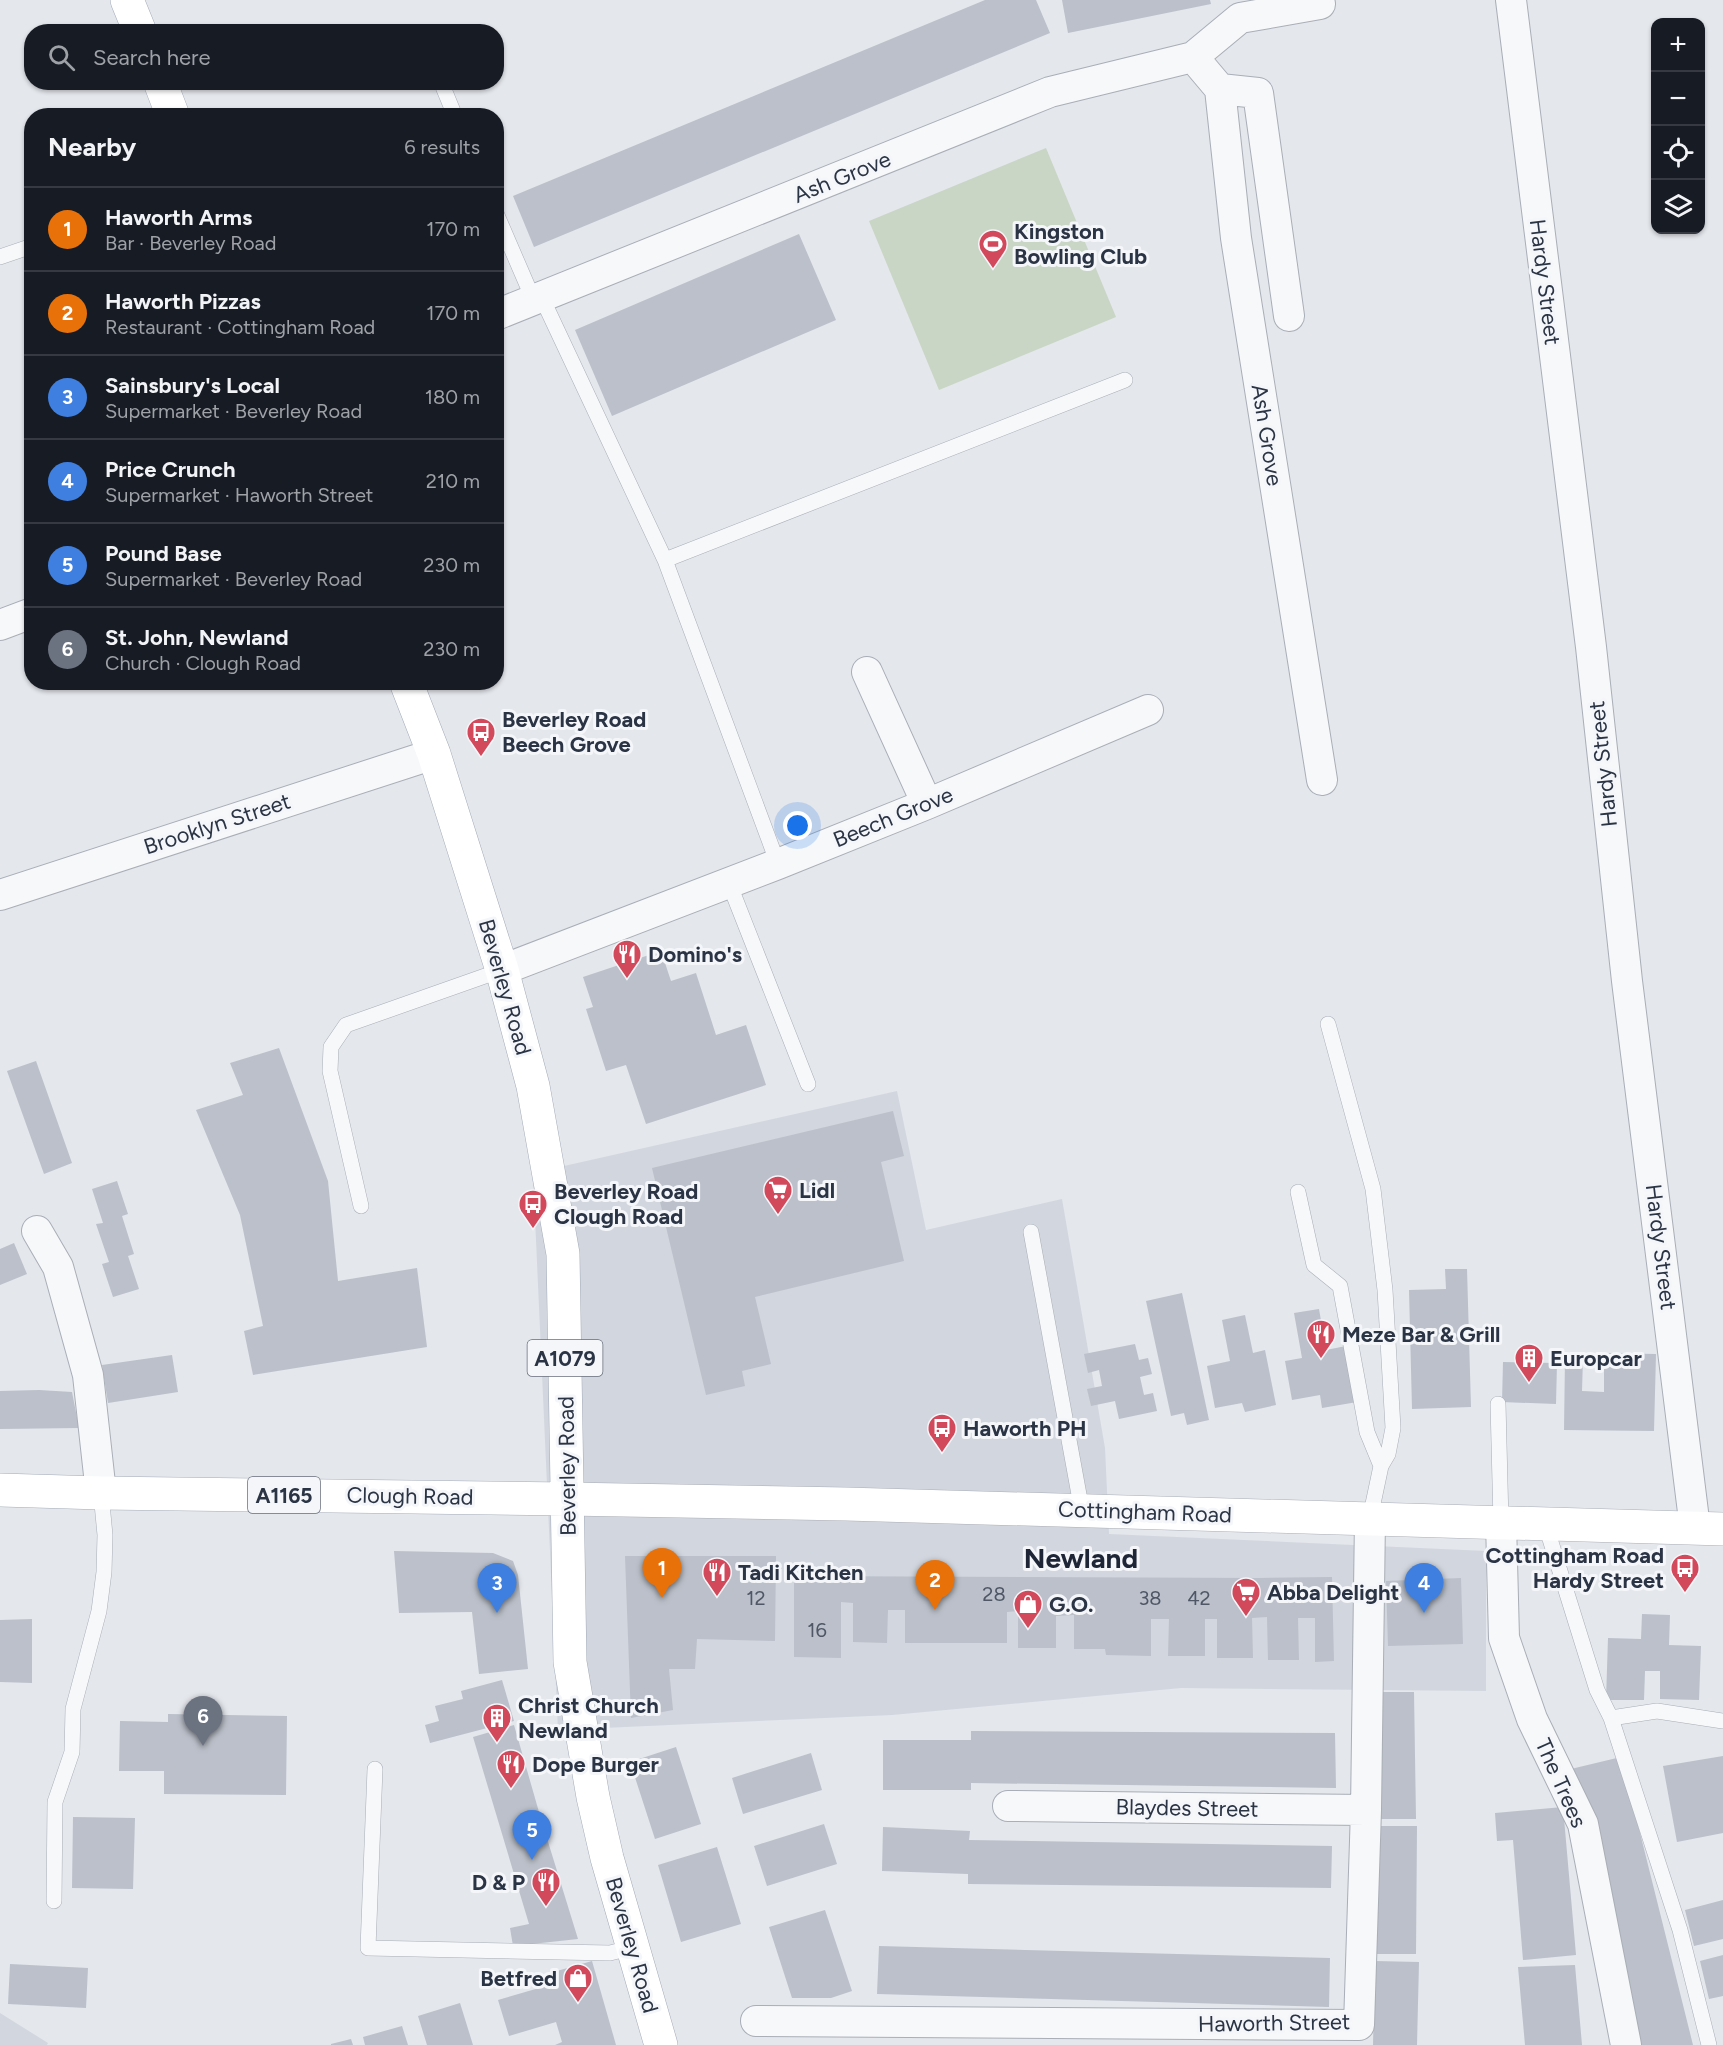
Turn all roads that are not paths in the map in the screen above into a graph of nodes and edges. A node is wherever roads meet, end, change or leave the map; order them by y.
1 (128, 0) edge
2 (1511, 0) edge
3 (1320, 4) dead end
4 (137, 24) edge
5 (1193, 57) junction
6 (1220, 89) junction
7 (163, 90) edge
8 (444, 90) edge
9 (170, 108) edge
10 (452, 108) edge
11 (504, 229) edge
12 (24, 249) edge
13 (0, 257) edge
14 (538, 299) junction
15 (504, 312) edge
16 (1289, 316) dead end
17 (1125, 380) dead end
18 (665, 560) junction
19 (24, 617) edge
20 (0, 625) edge
21 (867, 672) dead end
22 (409, 690) edge
23 (1148, 710) dead end
24 (434, 754) junction
25 (1322, 780) dead end
26 (927, 804) junction
27 (778, 864) junction
28 (729, 883) junction
29 (0, 895) edge
30 (502, 969) junction
31 (1328, 1024) dead end
32 (808, 1084) dead end
33 (1298, 1192) dead end
34 (361, 1206) dead end
35 (36, 1230) dead end
36 (1030, 1232) dead end
37 (1498, 1404) dead end
38 (1381, 1466) junction
39 (0, 1490) edge
40 (100, 1493) junction
41 (567, 1499) junction
42 (1082, 1511) junction
43 (1370, 1518) junction
44 (1501, 1522) junction
45 (1545, 1523) junction
46 (1709, 1529) edge
47 (1611, 1718) junction
48 (1723, 1721) edge
49 (375, 1769) dead end
50 (1008, 1806) dead end
51 (1366, 1810) junction
52 (54, 1901) dead end
53 (634, 1947) junction
54 (756, 2021) dead end
55 (661, 2045) edge
56 (1626, 2045) edge
57 (1709, 2045) edge

1 - 4 main road
2 - 46 street, Hardy Street
3 - 5 street, Ash Grove
5 - 6 street
5 - 14 street, Ash Grove
6 - 16 street
6 - 25 street, Ash Grove
7 - 9 main road
8 - 10 lane
11 - 14 lane
12 - 13 lane
14 - 15 street, Ash Grove
14 - 18 lane
17 - 18 lane
18 - 27 lane
19 - 20 street
21 - 26 street
22 - 24 main road, Beverley Road / A1079
23 - 26 street, Beech Grove
24 - 29 street, Brooklyn Street
24 - 30 main road, Beverley Road / A1079
26 - 27 street, Beech Grove
27 - 28 street, Beech Grove
28 - 30 street, Beech Grove
28 - 32 lane
30 - 34 lane
30 - 41 main road, Beverley Road / A1079
31 - 38 lane
33 - 38 lane
35 - 40 street
36 - 42 lane
37 - 44 lane
38 - 43 lane
39 - 40 main road, Clough Road / A1165
40 - 41 main road, Clough Road / A1165
40 - 52 lane
41 - 42 main road, Cottingham Road
41 - 53 main road, Beverley Road / A1079
42 - 43 main road, Cottingham Road
43 - 44 main road, Cottingham Road
43 - 51 street, Haworth Street
44 - 45 main road, Cottingham Road
44 - 56 street, The Trees
45 - 46 main road, Cottingham Road
45 - 47 lane
47 - 48 lane
47 - 57 lane
49 - 53 lane
50 - 51 street, Blaydes Street
51 - 54 street, Haworth Street
53 - 55 main road, Beverley Road / A1079

